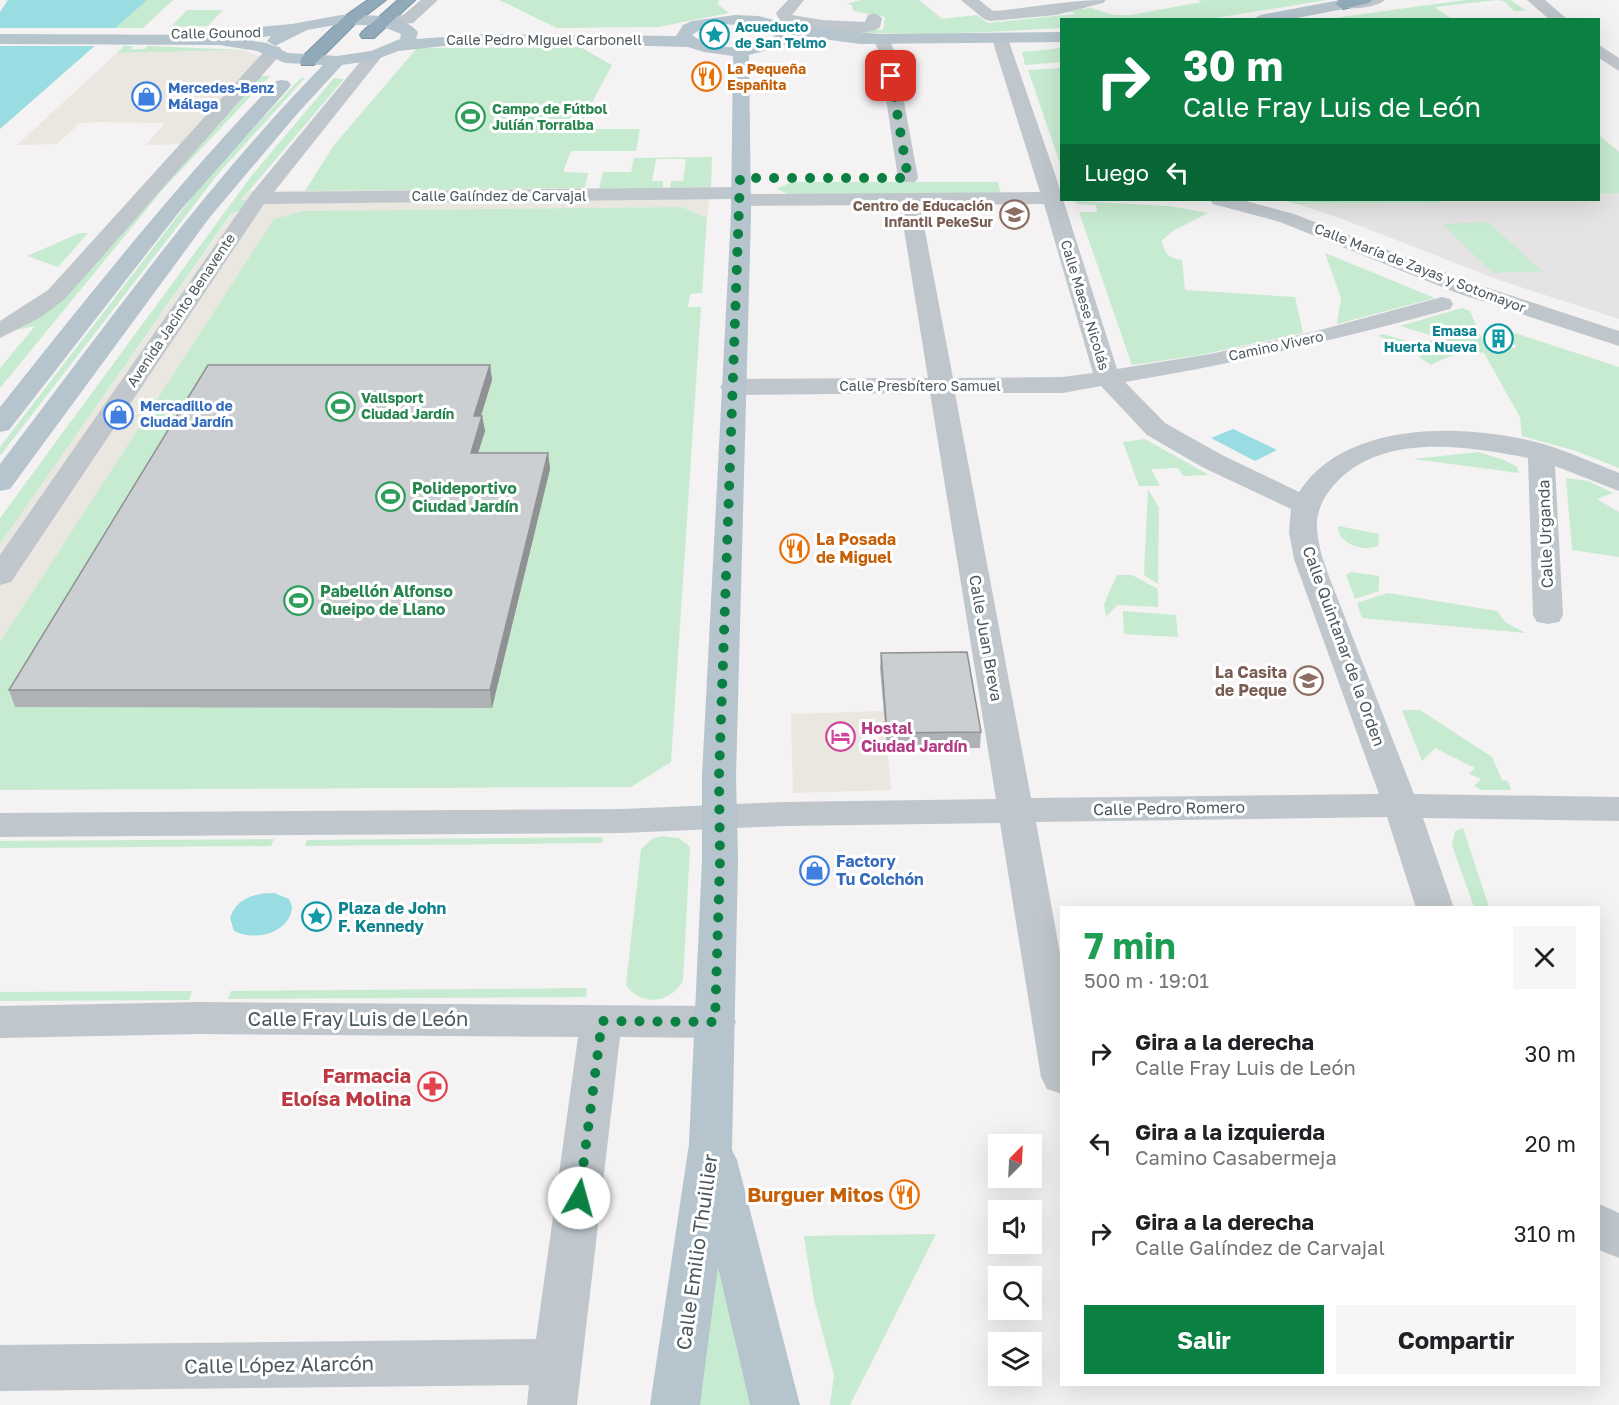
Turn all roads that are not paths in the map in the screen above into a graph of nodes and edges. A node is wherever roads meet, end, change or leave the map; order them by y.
1 (378, 0) edge
2 (406, 0) edge
3 (430, 0) edge
4 (750, 0) edge
5 (795, 0) edge
6 (969, 0) edge
7 (1098, 0) edge
8 (1364, 0) edge
9 (1377, 0) edge
10 (1535, 0) edge
11 (1073, 2) edge
12 (1342, 4) junction
13 (874, 18) dead end
14 (1270, 18) edge
15 (1558, 18) edge
16 (351, 19) junction
17 (743, 20) junction
18 (383, 21) junction
19 (294, 29) junction
20 (783, 30) junction
21 (410, 32) junction
22 (0, 34) edge
23 (690, 34) junction
24 (134, 36) junction
25 (1060, 37) edge
26 (0, 39) edge
27 (882, 39) junction
28 (1000, 39) junction
29 (400, 47) junction
30 (274, 51) junction
31 (741, 51) junction
32 (1600, 51) edge
33 (375, 55) junction
34 (308, 61) junction
35 (337, 61) junction
36 (1619, 66) edge
37 (930, 177) dead end
38 (884, 178) dead end
39 (1047, 184) edge
40 (745, 187) junction
41 (908, 188) junction
42 (258, 198) junction
43 (1224, 201) edge
44 (1442, 304) dead end
45 (0, 331) edge
46 (1619, 339) edge
47 (1107, 378) junction
48 (942, 386) junction
49 (733, 387) junction
50 (0, 424) edge
51 (1541, 452) junction
52 (0, 483) edge
53 (1619, 483) edge
54 (1305, 504) junction
55 (0, 576) edge
56 (1548, 615) dead end
57 (1402, 806) junction
58 (1619, 808) edge
59 (1017, 810) junction
60 (719, 818) junction
61 (0, 825) edge
62 (1434, 906) edge
63 (602, 1021) junction
64 (0, 1022) edge
65 (715, 1022) junction
66 (1060, 1065) edge
67 (711, 1144) junction
68 (1600, 1225) edge
69 (1619, 1238) edge
70 (0, 1368) edge
71 (555, 1384) edge
72 (675, 1405) edge
73 (775, 1405) edge

1 - 16 highway
2 - 18 highway
3 - 18 street
4 - 17 main road
5 - 20 street
6 - 11 street
7 - 11 street
8 - 12 highway
9 - 12 street
10 - 15 street
12 - 14 main road
13 - 20 street
16 - 18 main road
16 - 19 main road
16 - 34 highway
17 - 20 main road
17 - 23 main road
18 - 21 main road
18 - 35 highway
19 - 24 main road, Calle Gounod
19 - 30 main road
20 - 27 main road
20 - 31 main road
21 - 23 main road, Calle Pedro Miguel Carbonell
21 - 29 main road
22 - 24 main road
23 - 29 main road, Calle Pedro Miguel Carbonell
23 - 31 main road
24 - 26 main road
24 - 30 main road, Calle Gounod
25 - 28 main road
27 - 28 main road
27 - 41 street, Calle Juan Breva
28 - 39 street, Calle Maese Nicolás
29 - 33 main road
30 - 34 main road
30 - 45 street
31 - 40 main road
32 - 36 street
33 - 35 main road
33 - 42 street, Avenida Jacinto Benavente
34 - 35 main road
34 - 50 main road
35 - 52 main road
37 - 41 street, Calle Galíndez de Carvajal
38 - 41 street, Calle Galíndez de Carvajal
39 - 41 street, Calle Galíndez de Carvajal
39 - 47 street, Calle Maese Nicolás
40 - 41 street, Calle Galíndez de Carvajal
40 - 42 street, Calle Galíndez de Carvajal
40 - 49 main road
41 - 48 street, Calle Juan Breva
42 - 55 street, Avenida Jacinto Benavente
43 - 46 street, Calle María de Zayas y Sotomayor
44 - 47 street, Camino Vivero
47 - 48 street, Calle Presbítero Samuel
47 - 54 street, Calle Maese Nicolás
48 - 49 street, Calle Presbítero Samuel
48 - 59 street, Calle Juan Breva
49 - 60 main road
51 - 53 street
51 - 54 street
51 - 56 street, Calle Urganda
54 - 57 street, Calle Quintanar de la Orden
57 - 58 street, Calle Pedro Romero
57 - 59 street, Calle Pedro Romero
57 - 62 street, Calle Quintanar de la Orden
59 - 60 street, Calle Pedro Romero
59 - 66 street, Calle Juan Breva
60 - 61 street
60 - 65 main road
63 - 64 street, Calle Fray Luis de León
63 - 65 street, Calle Fray Luis de León
63 - 71 street
65 - 67 main road
67 - 72 main road, Calle Emilio Thuillier
67 - 73 main road, Calle Emilio Thuillier
68 - 69 street
70 - 71 street, Calle López Alarcón

